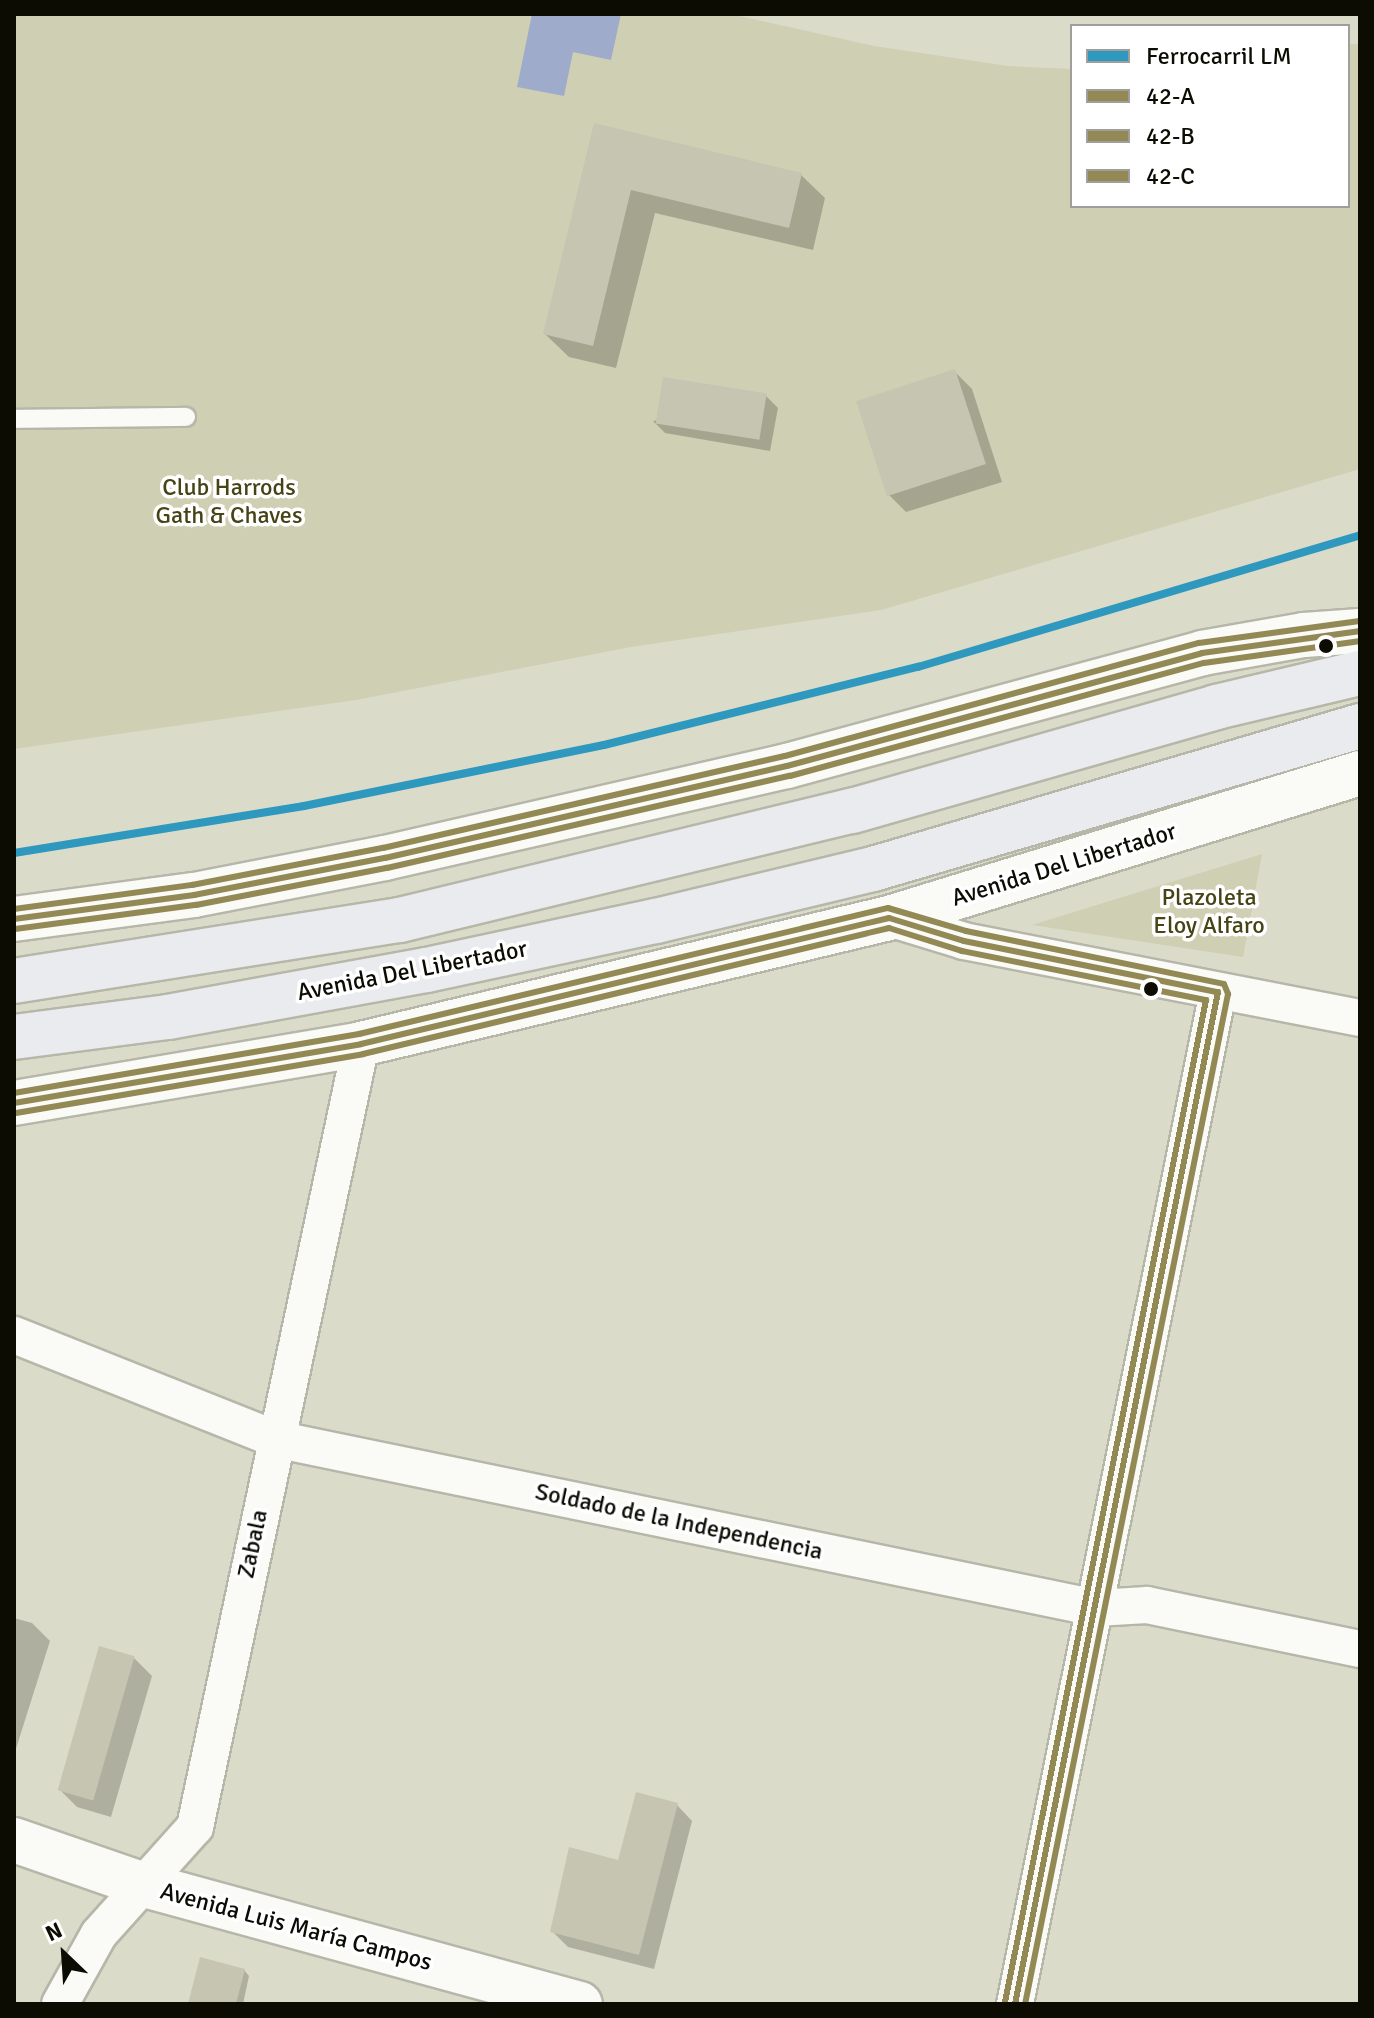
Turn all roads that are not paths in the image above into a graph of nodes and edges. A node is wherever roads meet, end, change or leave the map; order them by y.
1 (186, 417) dead end
2 (14, 419) edge
3 (1360, 631) edge
4 (1360, 673) edge
5 (1360, 726) edge
6 (1360, 773) edge
7 (889, 918) junction
8 (14, 919) edge
9 (14, 981) edge
10 (1218, 992) junction
11 (1360, 1018) edge
12 (14, 1037) edge
13 (361, 1044) junction
14 (14, 1103) edge
15 (14, 1335) edge
16 (275, 1439) junction
17 (1096, 1608) junction
18 (1360, 1649) edge
19 (14, 1840) edge
20 (141, 1884) junction
21 (60, 2004) edge
22 (580, 2004) edge
23 (1015, 2004) edge

1 - 2 lane
3 - 8 main road
4 - 9 main road
5 - 12 main road, Avenida Del Libertador
6 - 7 main road, Avenida Del Libertador
7 - 10 street
7 - 13 main road, Avenida Del Libertador
10 - 11 street
10 - 17 street
13 - 14 main road, Avenida Del Libertador
13 - 16 street, Zabala
15 - 16 street, Soldado de la Independencia
16 - 17 street, Soldado de la Independencia
16 - 20 street, Zabala
17 - 18 street, Soldado de la Independencia
17 - 23 street
19 - 20 main road, Avenida Luis María Campos
20 - 21 street, Zabala
20 - 22 main road, Avenida Luis María Campos

